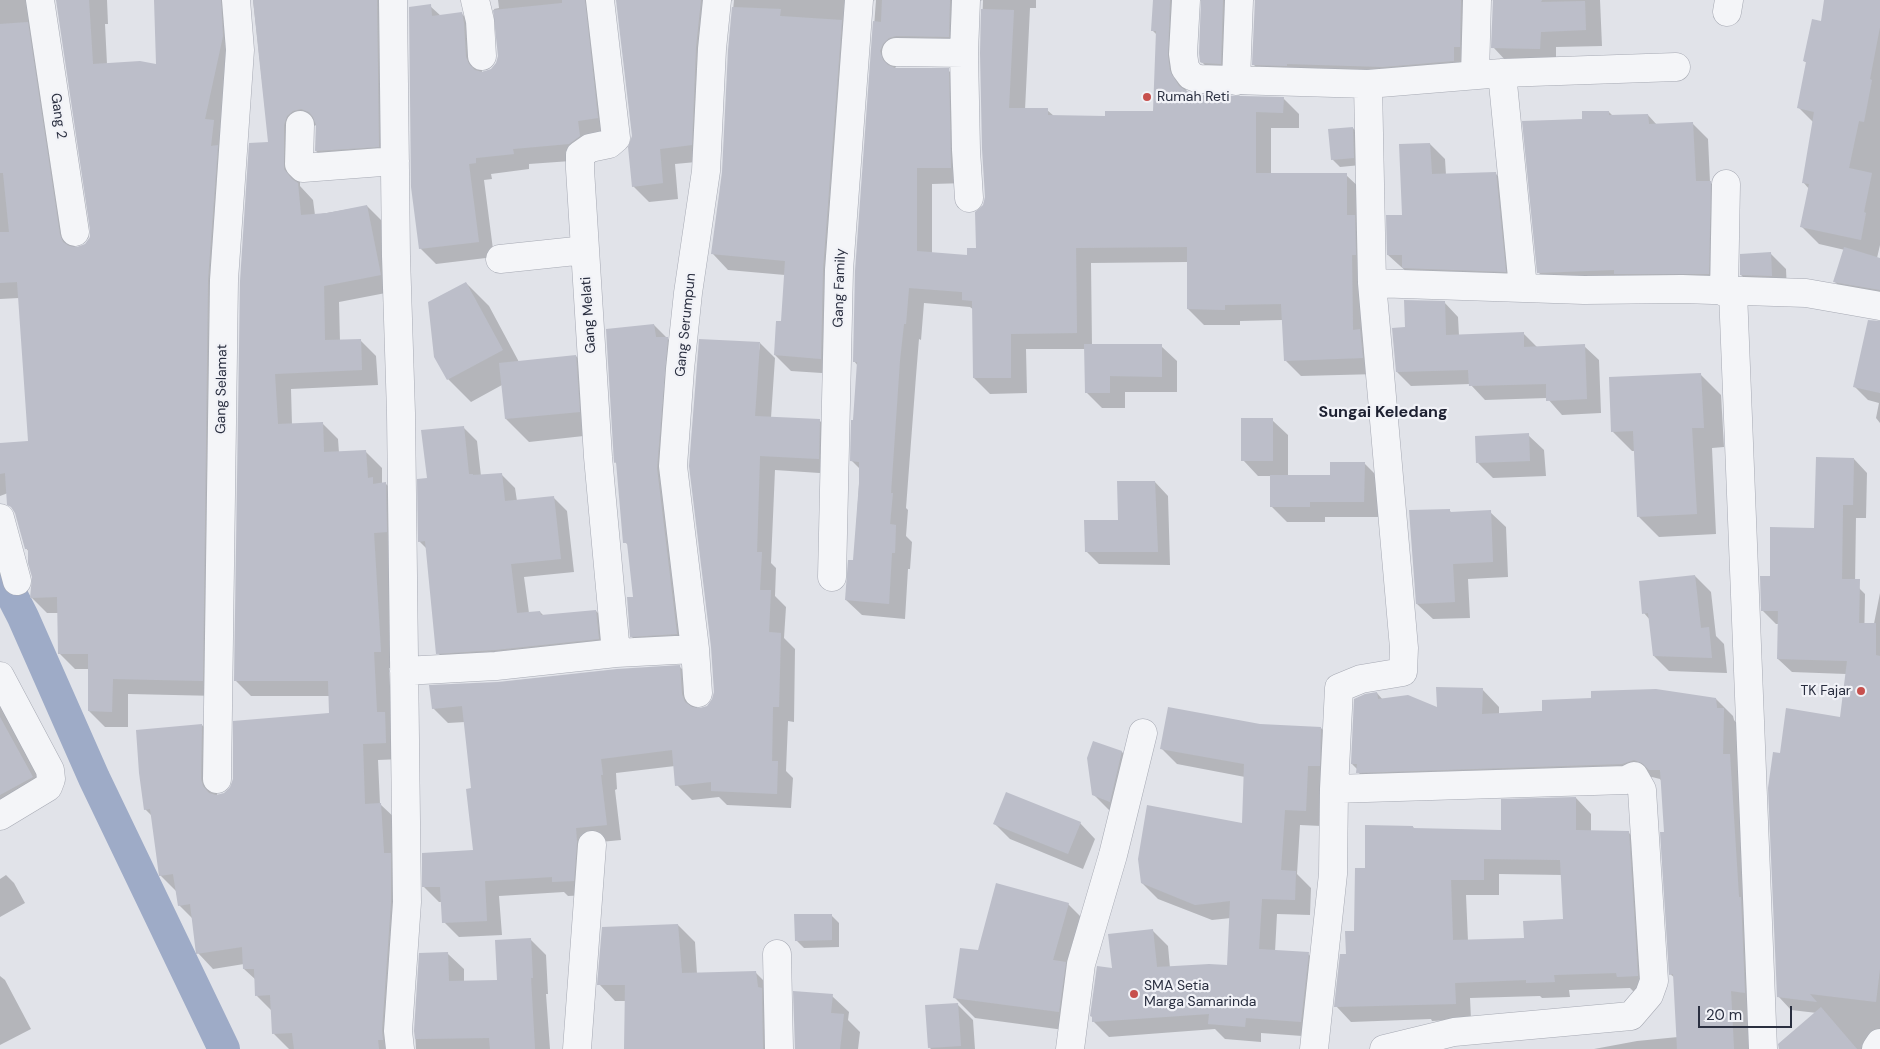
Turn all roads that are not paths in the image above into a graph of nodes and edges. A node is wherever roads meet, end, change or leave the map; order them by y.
1 (40, 0) edge
2 (236, 0) edge
3 (393, 0) edge
4 (475, 0) edge
5 (600, 0) edge
6 (717, 0) edge
7 (859, 0) edge
8 (966, 0) edge
9 (1186, 0) edge
10 (1239, 0) edge
11 (1477, 0) edge
12 (896, 52) dead end
13 (964, 53) junction
14 (482, 56) dead end
15 (1676, 67) dead end
16 (1502, 73) junction
17 (1475, 75) junction
18 (1236, 81) junction
19 (1368, 84) junction
20 (300, 125) dead end
21 (395, 161) junction
22 (1726, 184) dead end
23 (969, 198) dead end
24 (75, 232) dead end
25 (585, 250) junction
26 (500, 259) dead end
27 (1372, 283) junction
28 (1523, 288) junction
29 (1728, 292) junction
30 (1880, 306) edge
31 (0, 518) edge
32 (832, 577) dead end
33 (18, 581) dead end
34 (695, 649) junction
35 (616, 653) junction
36 (404, 671) junction
37 (0, 676) edge
38 (698, 693) dead end
39 (1143, 733) dead end
40 (217, 779) dead end
41 (1334, 789) junction
42 (0, 816) edge
43 (592, 845) dead end
44 (777, 954) dead end
45 (1880, 1043) edge
46 (400, 1049) edge
47 (577, 1049) edge
48 (779, 1049) edge
49 (1070, 1049) edge
50 (1314, 1049) edge
51 (1384, 1049) edge
52 (1763, 1049) edge
53 (1876, 1049) edge

1 - 24 street, Gang 2
2 - 40 street, Gang Selamat
3 - 21 street
4 - 14 street
5 - 25 street, Gang Melati
6 - 34 street, Gang Serumpun
7 - 32 street, Gang Family
8 - 13 street
9 - 18 street
10 - 18 street
11 - 17 street
12 - 13 street
13 - 23 street
15 - 16 street
16 - 17 street
16 - 28 street
17 - 19 street
18 - 19 street
19 - 27 street
20 - 21 street
21 - 36 street
22 - 29 street
25 - 26 street
25 - 35 street, Gang Melati
27 - 28 street
27 - 41 street
28 - 29 street
29 - 30 street
29 - 52 street
31 - 33 street
34 - 35 street
34 - 38 street, Gang Serumpun
35 - 36 street
36 - 46 street
37 - 42 street
39 - 49 street
41 - 50 street
41 - 51 street
43 - 47 street
44 - 48 street
45 - 53 street

